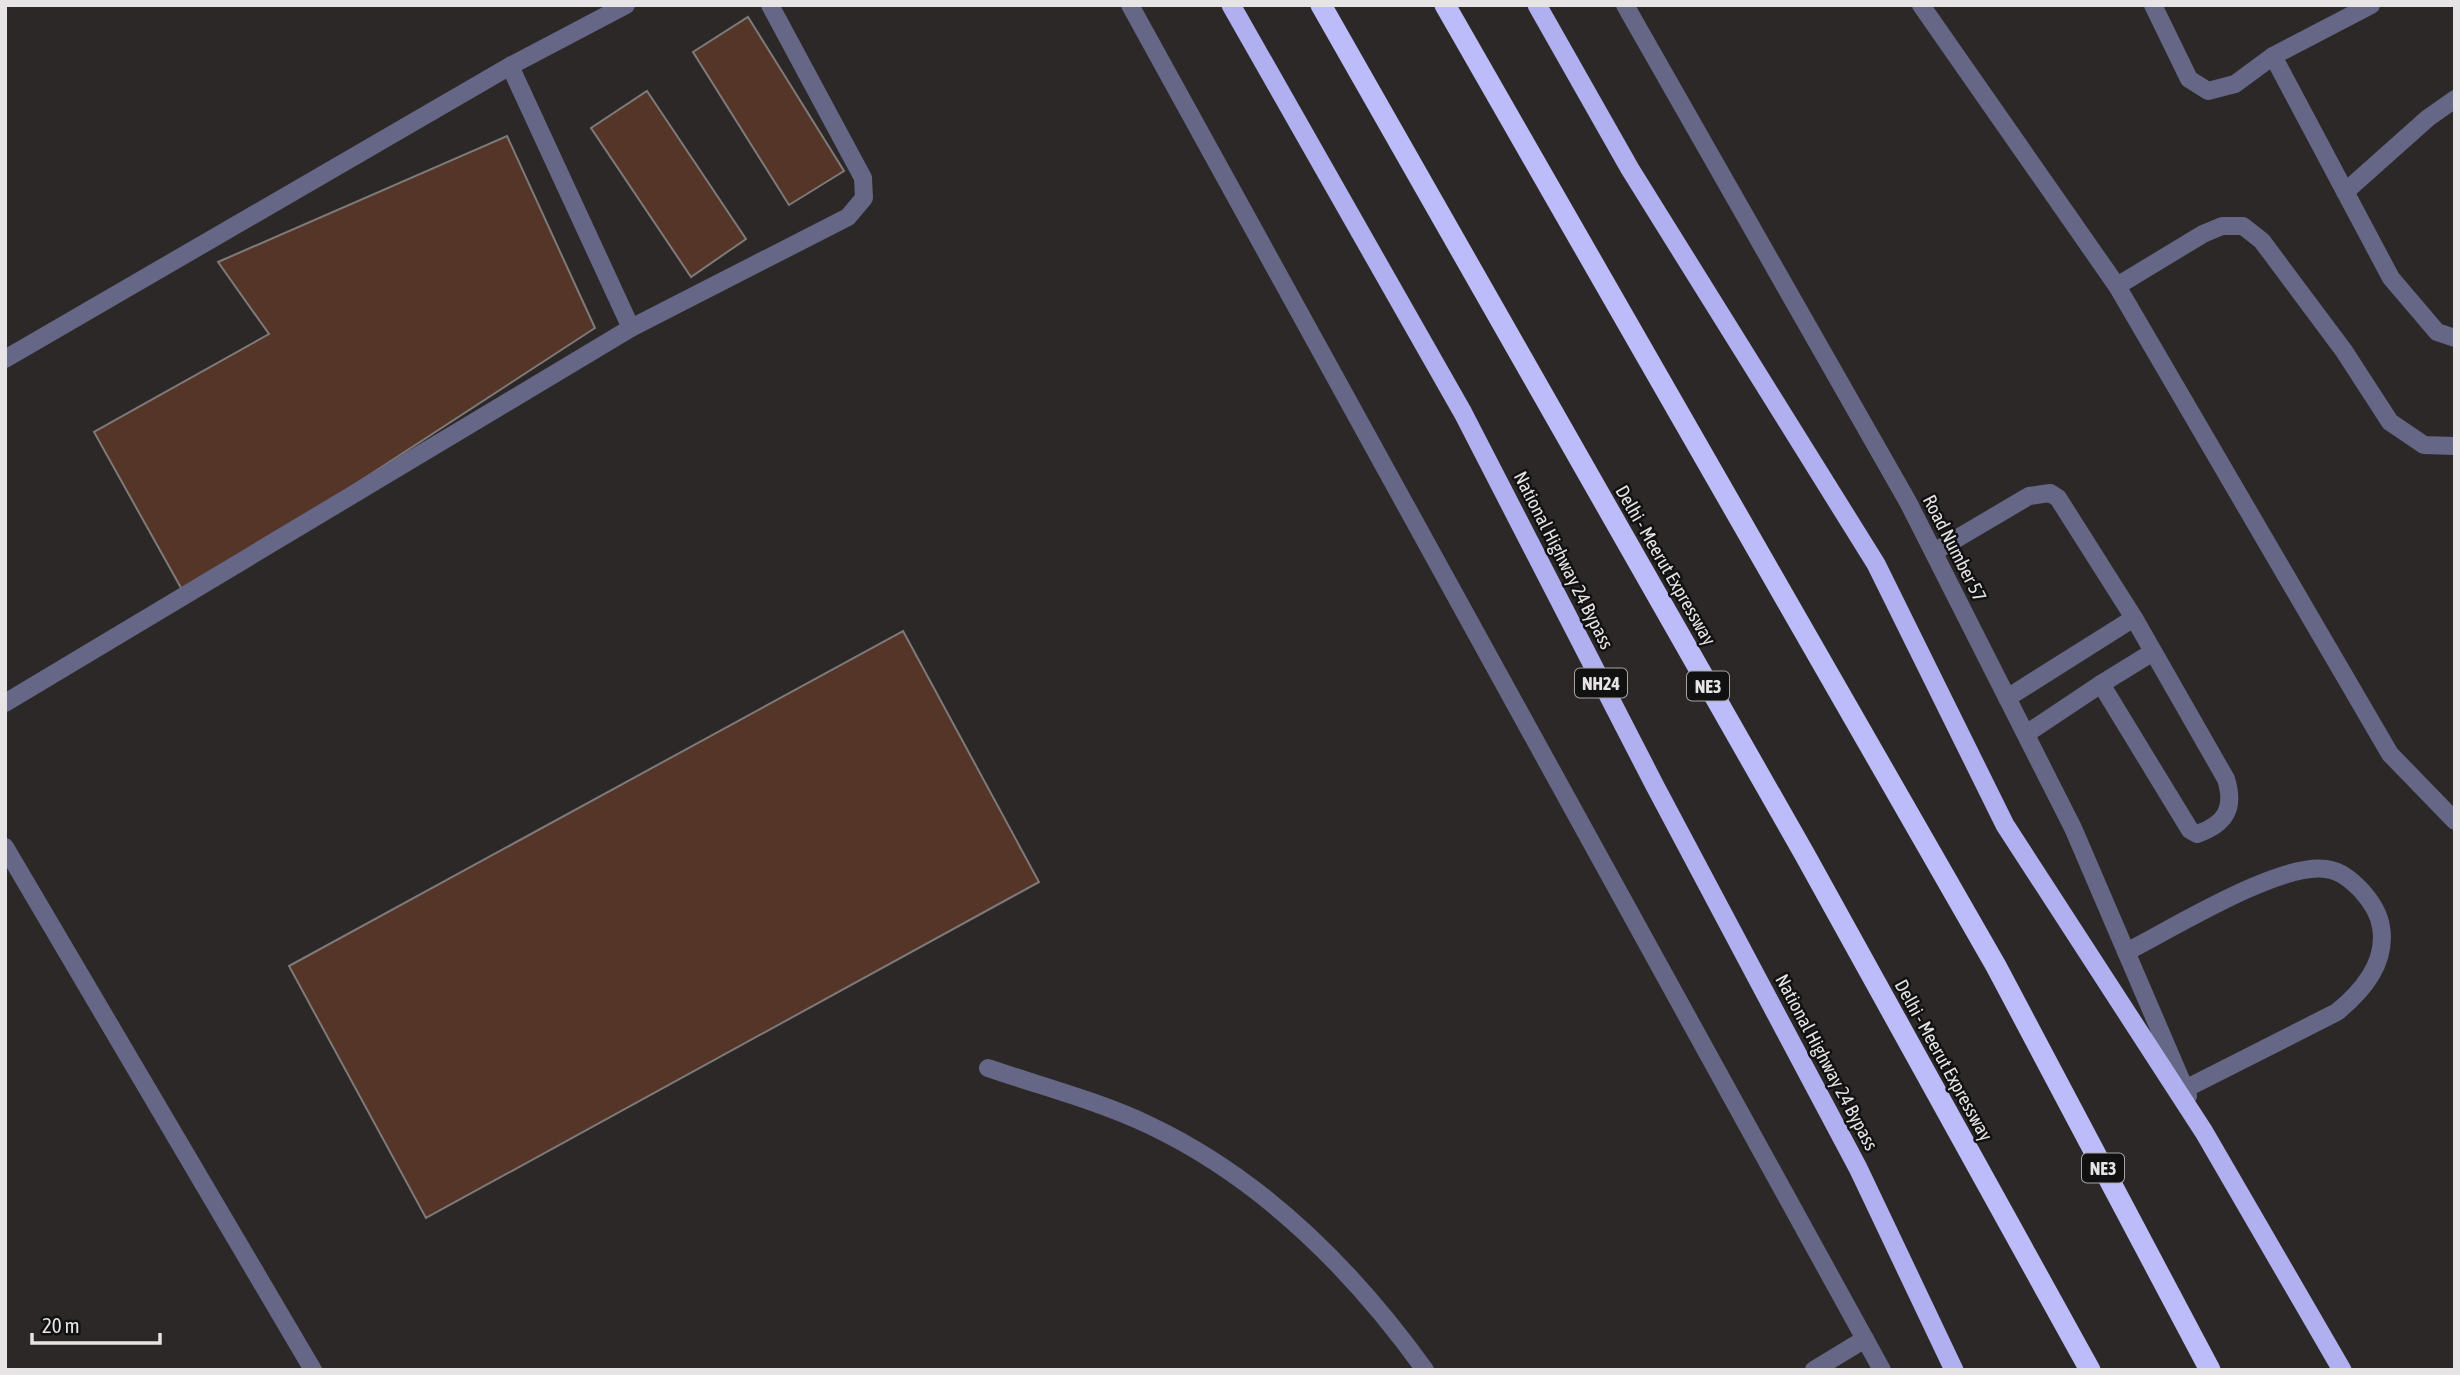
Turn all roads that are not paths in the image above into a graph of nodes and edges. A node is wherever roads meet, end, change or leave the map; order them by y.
1 (626, 5) edge
2 (770, 5) edge
3 (1130, 5) edge
4 (1231, 5) edge
5 (1321, 5) edge
6 (1445, 5) edge
7 (1537, 5) edge
8 (1625, 5) edge
9 (1921, 5) edge
10 (2153, 5) edge
11 (2371, 5) edge
12 (2338, 13) edge
13 (2273, 56) junction
14 (510, 66) junction
15 (2455, 99) edge
16 (2345, 192) junction
17 (2117, 286) junction
18 (631, 328) junction
19 (2455, 338) edge
20 (5, 359) edge
21 (2455, 446) edge
22 (1934, 552) junction
23 (2134, 618) junction
24 (2153, 652) junction
25 (2101, 684) junction
26 (2007, 698) junction
27 (5, 703) edge
28 (2026, 734) junction
29 (2455, 821) edge
30 (5, 847) edge
31 (2126, 952) junction
32 (988, 1068) dead end
33 (2185, 1089) junction
34 (2204, 1132) junction
35 (1865, 1339) junction
36 (313, 1370) edge
37 (1424, 1370) edge
38 (1814, 1370) edge
39 (1882, 1370) edge
40 (1954, 1370) edge
41 (2091, 1370) edge
42 (2210, 1370) edge
43 (2342, 1370) edge

1 - 14 street
2 - 18 street
3 - 35 street
4 - 40 highway, National Highway 24 Bypass / NH24
5 - 41 highway, Delhi - Meerut Expressway / NE3
6 - 42 highway, NE3
7 - 34 highway
8 - 22 street, Road Number 57
9 - 17 street
10 - 13 street
11 - 12 street
12 - 13 street
13 - 16 street
14 - 18 street
14 - 20 street
15 - 16 street
16 - 19 street
17 - 21 street
17 - 29 street
18 - 27 street
22 - 23 street
22 - 26 street, Road Number 57
23 - 24 street
23 - 26 street
24 - 25 street
24 - 25 street
25 - 28 street
26 - 28 street, Road Number 57
28 - 31 street, Road Number 57
30 - 36 street
31 - 33 street, Road Number 57
31 - 33 street
32 - 37 street
33 - 34 street, Road Number 57
34 - 43 highway
35 - 38 street
35 - 39 street

